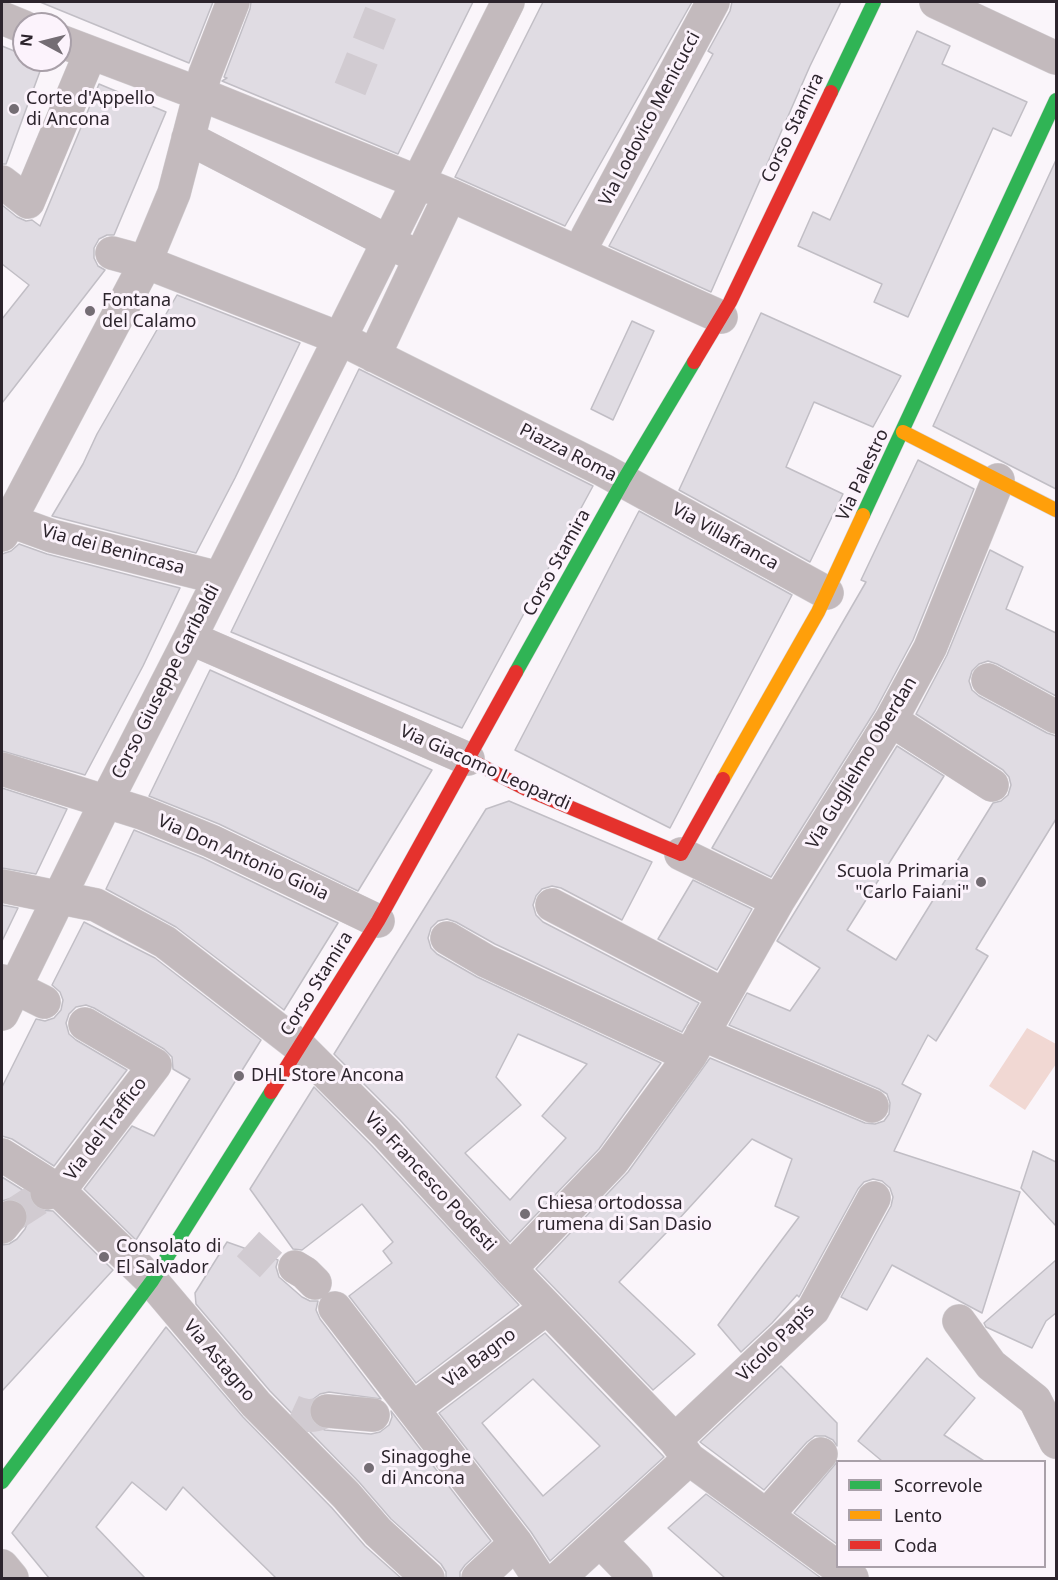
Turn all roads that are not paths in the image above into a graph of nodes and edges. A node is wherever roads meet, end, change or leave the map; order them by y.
1 (233, 2) edge
2 (507, 2) edge
3 (713, 2) edge
4 (874, 2) edge
5 (936, 2) edge
6 (72, 47) edge
7 (90, 54) junction
8 (1056, 58) edge
9 (193, 84) junction
10 (1056, 100) edge
11 (188, 138) junction
12 (422, 174) junction
13 (2, 182) edge
14 (450, 195) junction
15 (587, 237) dead end
16 (388, 241) junction
17 (112, 253) dead end
18 (420, 258) junction
19 (143, 266) junction
20 (369, 280) junction
21 (403, 295) junction
22 (725, 309) junction
23 (336, 345) junction
24 (374, 356) junction
25 (903, 432) junction
26 (998, 480) junction
27 (623, 481) junction
28 (1056, 510) edge
29 (5, 527) edge
30 (219, 578) junction
31 (827, 592) junction
32 (205, 644) junction
33 (988, 680) dead end
34 (1056, 717) edge
35 (891, 720) junction
36 (468, 759) junction
37 (2, 769) edge
38 (992, 786) dead end
39 (106, 802) junction
40 (681, 854) junction
41 (2, 886) edge
42 (58, 898) junction
43 (778, 901) junction
44 (552, 905) dead end
45 (378, 921) junction
46 (447, 938) dead end
47 (6, 994) edge
48 (723, 995) junction
49 (44, 1002) dead end
50 (85, 1024) dead end
51 (696, 1045) junction
52 (300, 1046) junction
53 (872, 1106) dead end
54 (2, 1155) edge
55 (53, 1192) junction
56 (874, 1198) dead end
57 (510, 1269) junction
58 (152, 1281) junction
59 (335, 1308) dead end
60 (547, 1308) junction
61 (959, 1321) dead end
62 (396, 1402) junction
63 (327, 1411) tunnel mouth
64 (1056, 1442) edge
65 (682, 1450) junction
66 (821, 1454) dead end
67 (2, 1482) edge
68 (767, 1515) junction
69 (601, 1542) junction
70 (516, 1543) junction
71 (2, 1566) edge
72 (836, 1566) edge
73 (839, 1568) edge
74 (12, 1578) edge
75 (428, 1578) edge
76 (477, 1578) edge
77 (539, 1578) edge
78 (560, 1578) edge
79 (636, 1578) edge
80 (852, 1578) edge

1 - 9 street
2 - 12 street
3 - 15 street, Via Lodovico Menicucci
4 - 22 street, Corso Stamira
5 - 8 street
6 - 7 street
7 - 9 street
7 - 13 street
9 - 11 street
9 - 12 street
10 - 25 street, Via Palestro
11 - 16 street
11 - 19 street
12 - 14 street
12 - 16 street
14 - 18 street
14 - 22 street
16 - 18 street
16 - 20 street
17 - 19 street, Piazza Roma
18 - 21 street
19 - 23 street, Piazza Roma
19 - 29 street
20 - 21 street
20 - 23 street
21 - 24 street
22 - 27 street, Piazza Roma
23 - 24 street, Piazza Roma
23 - 30 street, Corso Giuseppe Garibaldi
24 - 27 street, Piazza Roma
25 - 26 street
25 - 31 street, Via Palestro
26 - 28 street
26 - 35 street, Via Guglielmo Oberdan
27 - 31 street, Via Villafranca
27 - 36 street, Corso Stamira
29 - 30 street, Via dei Benincasa
30 - 32 street, Corso Giuseppe Garibaldi
31 - 40 street, Via Palestro
32 - 36 street, Via Giacomo Leopardi
32 - 39 street, Corso Giuseppe Garibaldi
33 - 34 street
35 - 38 street
35 - 43 street, Via Guglielmo Oberdan
36 - 40 street, Via Giacomo Leopardi
36 - 45 street, Corso Stamira
37 - 39 street, Via Don Antonio Gioia
39 - 42 street, Corso Giuseppe Garibaldi
39 - 45 street, Via Don Antonio Gioia
40 - 43 street, Via Giacomo Leopardi
41 - 42 street, Via Francesco Podesti
42 - 47 street, Corso Giuseppe Garibaldi
42 - 52 street, Via Francesco Podesti
43 - 48 street, Via Guglielmo Oberdan
44 - 48 street
45 - 52 street, Corso Stamira
46 - 51 street
47 - 49 street
48 - 51 street, Via Guglielmo Oberdan
50 - 55 street, Via del Traffico
51 - 53 street
51 - 57 street, Via Guglielmo Oberdan
52 - 57 street, Via Francesco Podesti
52 - 58 street, Corso Stamira
54 - 55 street, Via Astagno
55 - 58 street, Via Astagno
56 - 65 street, Vicolo Papis
57 - 60 street, Via Francesco Podesti
58 - 67 street, Corso Stamira
58 - 75 street, Via Astagno
59 - 62 street
60 - 62 street, Via Bagno
60 - 65 street, Via Francesco Podesti
61 - 64 street
62 - 63 street
62 - 70 street
65 - 68 street, Via Francesco Podesti
65 - 69 street, Vicolo Papis
66 - 68 street
68 - 72 street, Via Francesco Podesti
69 - 78 street, Vicolo Papis
69 - 79 street
70 - 76 street
70 - 77 street
71 - 74 street
73 - 80 street, Via Francesco Podesti

